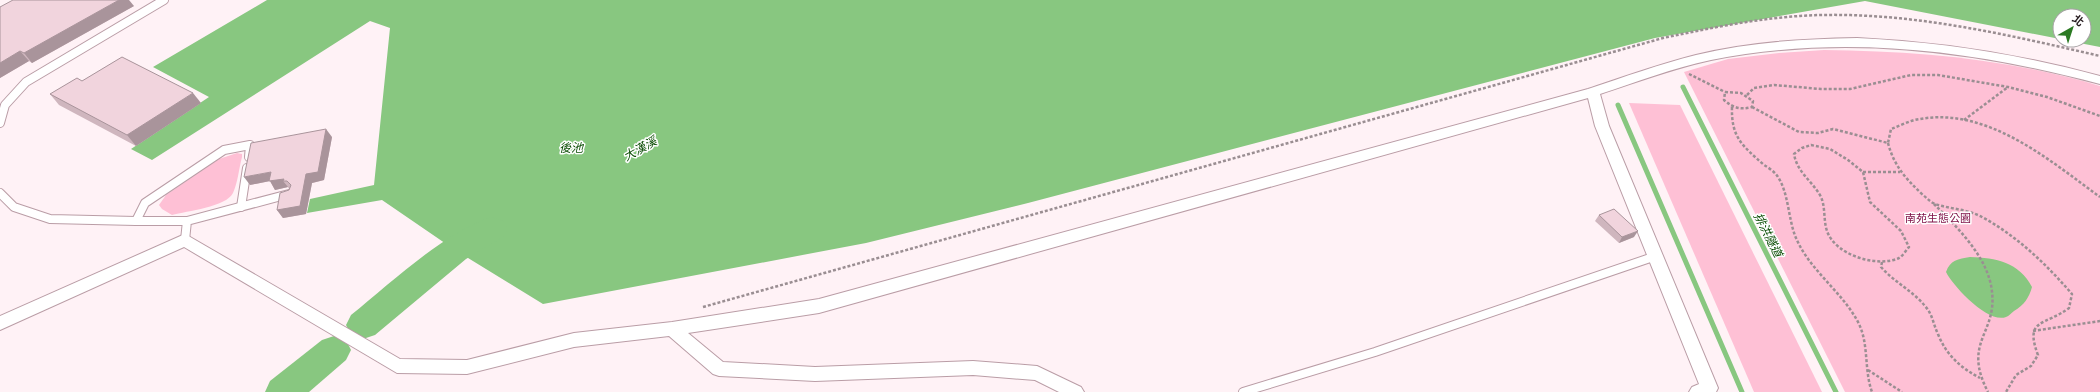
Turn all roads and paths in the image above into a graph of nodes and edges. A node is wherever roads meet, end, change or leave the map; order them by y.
1 (164, 0) edge
2 (2100, 56) edge
3 (1673, 65) junction
4 (2100, 80) edge
5 (2008, 87) junction
6 (1593, 92) junction
7 (1725, 92) junction
8 (1747, 95) junction
9 (1732, 107) junction
10 (1752, 107) junction
11 (2100, 116) edge
12 (1964, 120) junction
13 (0, 123) edge
14 (1888, 144) junction
15 (1863, 172) junction
16 (1900, 172) junction
17 (0, 193) edge
18 (290, 194) edge
19 (2100, 197) edge
20 (1934, 204) junction
21 (241, 207) junction
22 (136, 221) junction
23 (186, 221) junction
24 (185, 240) junction
25 (1656, 256) junction
26 (1882, 262) junction
27 (696, 309) dead end
28 (0, 322) edge
29 (2100, 322) edge
30 (672, 329) junction
31 (2033, 331) junction
32 (1867, 369) junction
33 (1980, 378) junction
34 (1075, 392) edge
35 (1243, 392) edge
36 (1698, 392) edge
37 (1872, 392) edge
38 (1902, 392) edge
39 (1988, 392) edge
40 (2006, 392) edge

1 - 13 lane
2 - 27 path
3 - 4 street
3 - 6 street
3 - 7 path
5 - 8 path
5 - 11 path
5 - 12 path
6 - 25 street
6 - 30 street
7 - 8 path
7 - 9 path
8 - 10 path
9 - 10 path
9 - 32 path
10 - 14 path
12 - 14 path
12 - 19 path
14 - 16 path
15 - 16 path
15 - 26 path
15 - 26 path
16 - 20 path
17 - 22 lane
18 - 21 lane
20 - 31 path
20 - 33 path
21 - 22 lane
21 - 23 lane
22 - 23 lane
23 - 24 lane
24 - 28 street
24 - 30 street
25 - 35 lane
25 - 36 street
26 - 33 path
29 - 31 path
30 - 34 street
31 - 40 path
32 - 37 path
32 - 38 path
33 - 39 path

